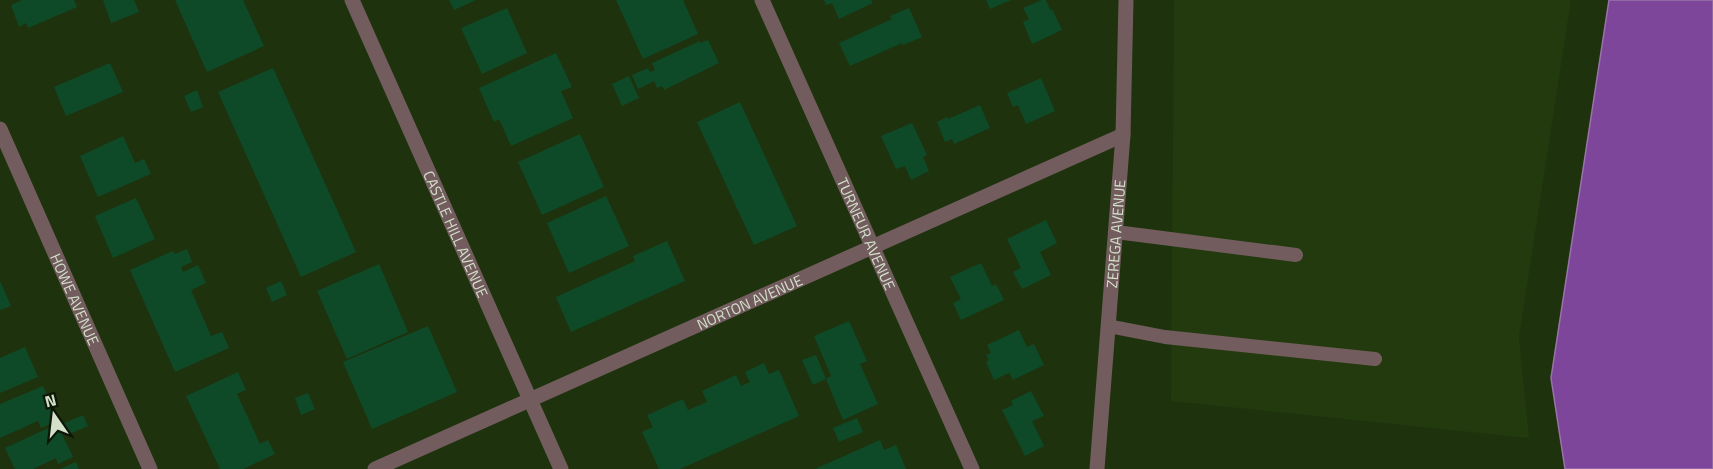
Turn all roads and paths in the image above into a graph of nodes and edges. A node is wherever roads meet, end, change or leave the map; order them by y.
1 (352, 0) edge
2 (762, 0) edge
3 (1126, 0) edge
4 (0, 129) edge
5 (1124, 135) junction
6 (1116, 232) junction
7 (872, 248) junction
8 (1296, 255) dead end
9 (1108, 326) junction
10 (1375, 359) dead end
11 (530, 401) junction
12 (150, 469) edge
13 (375, 469) edge
14 (561, 469) edge
15 (972, 469) edge
16 (1097, 469) edge

1 - 11 street, CASTLE HILL AVENUE
2 - 7 street, TURNEUR AVENUE
3 - 5 street, ZEREGA AVENUE
4 - 12 street, HOWE AVENUE
5 - 6 street, ZEREGA AVENUE
5 - 7 street, NORTON AVENUE
6 - 8 lane
6 - 9 street, ZEREGA AVENUE
7 - 11 street, NORTON AVENUE
7 - 15 street, TURNEUR AVENUE
9 - 10 lane
9 - 16 street, ZEREGA AVENUE
11 - 13 street, NORTON AVENUE
11 - 14 street, CASTLE HILL AVENUE

